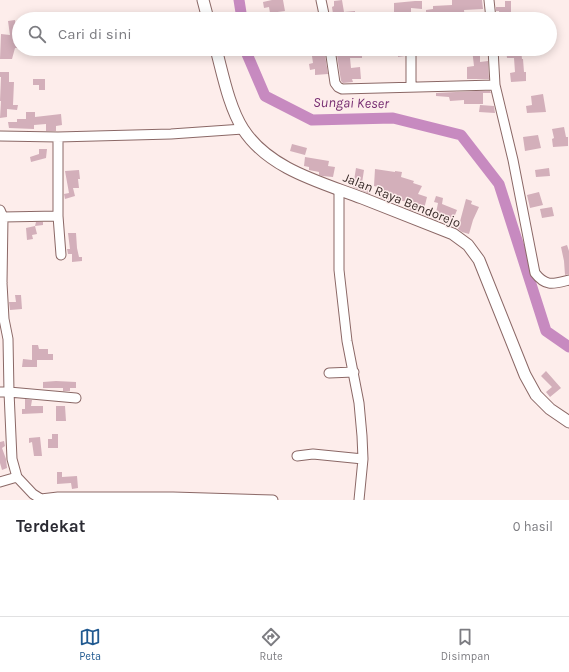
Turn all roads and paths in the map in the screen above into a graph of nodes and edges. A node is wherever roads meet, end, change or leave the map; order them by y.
1 (203, 0) edge
2 (321, 0) edge
3 (489, 0) edge
4 (206, 12) edge
5 (324, 12) edge
6 (490, 12) edge
7 (218, 56) edge
8 (331, 56) edge
9 (411, 56) edge
10 (493, 56) edge
11 (495, 85) junction
12 (411, 87) junction
13 (243, 129) junction
14 (0, 136) edge
15 (58, 137) junction
16 (339, 189) junction
17 (2, 213) edge
18 (58, 216) junction
19 (1, 246) edge
20 (61, 255) dead end
21 (569, 280) edge
22 (1, 283) edge
23 (354, 372) junction
24 (330, 374) dead end
25 (4, 392) edge
26 (76, 398) dead end
27 (569, 422) edge
28 (297, 456) dead end
29 (363, 459) junction
30 (17, 477) junction
31 (0, 482) edge
32 (41, 500) edge
33 (273, 500) edge
34 (359, 500) edge

1 - 4 main road
2 - 5 street
3 - 6 street
7 - 13 main road, Jalan Raya Bendorejo
8 - 12 street
9 - 12 street
10 - 11 street
11 - 12 street
11 - 21 street
13 - 15 street
13 - 16 main road, Jalan Raya Bendorejo
14 - 15 street
15 - 18 street
16 - 23 street
16 - 27 main road, Jalan Raya Bendorejo
17 - 18 street
17 - 19 street
18 - 20 street
19 - 22 street
22 - 25 street
23 - 24 street
23 - 29 street
25 - 26 street
25 - 30 street
28 - 29 street
29 - 34 street
30 - 31 street
30 - 32 street
32 - 33 street

